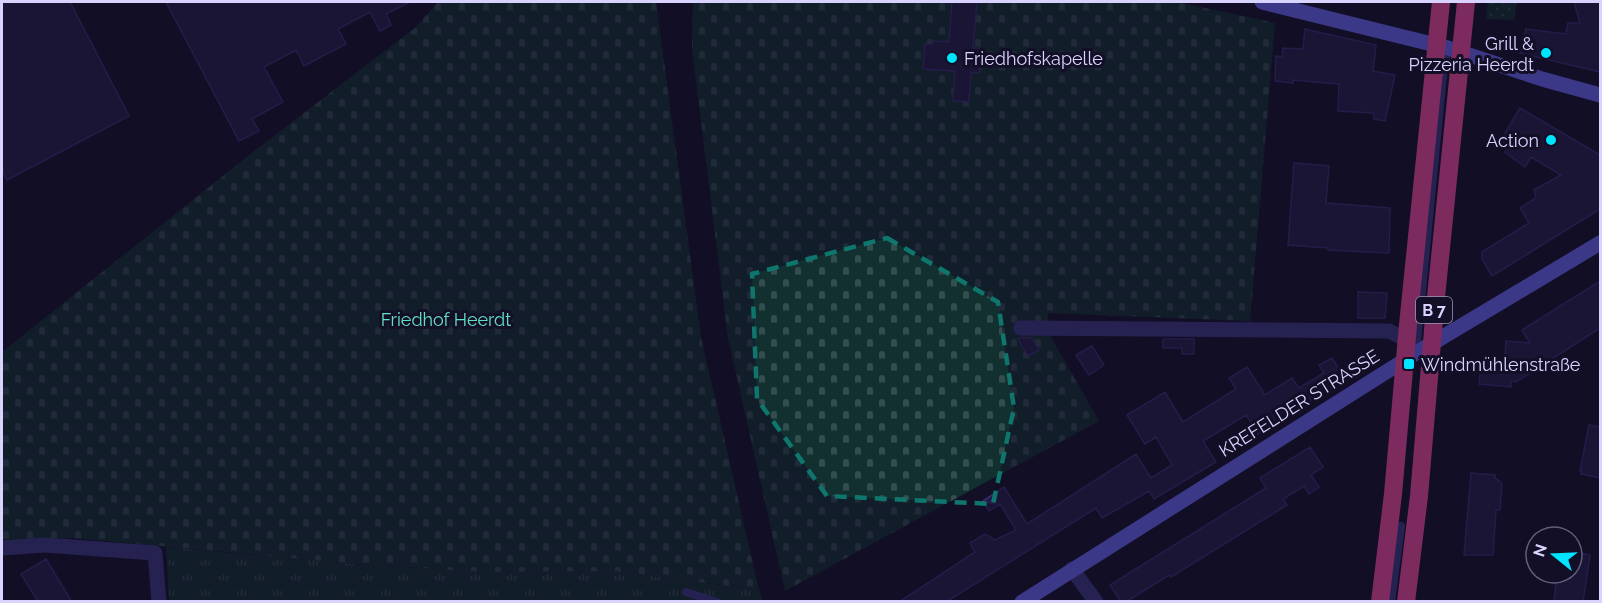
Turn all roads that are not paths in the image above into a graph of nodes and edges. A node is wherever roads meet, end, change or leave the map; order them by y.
1 (1262, 2) edge
2 (1440, 9) edge
3 (1465, 10) edge
4 (1448, 48) junction
5 (1600, 95) edge
6 (1600, 243) edge
7 (1021, 328) dead end
8 (1416, 353) junction
9 (1401, 526) dead end
10 (2, 548) edge
11 (1072, 569) junction
12 (686, 592) dead end
13 (159, 602) edge
14 (717, 602) edge
15 (1022, 602) edge
16 (1096, 602) edge
17 (1380, 602) edge
18 (1391, 602) edge
19 (1406, 602) edge

1 - 4 main road
2 - 17 highway, B 7
3 - 19 highway, B 7
4 - 5 main road
4 - 8 lane
6 - 8 main road, KREFELDER STRASSE
7 - 8 street
8 - 11 main road, KREFELDER STRASSE
9 - 18 lane
10 - 13 street
11 - 15 main road, KREFELDER STRASSE
11 - 16 street
12 - 14 lane

